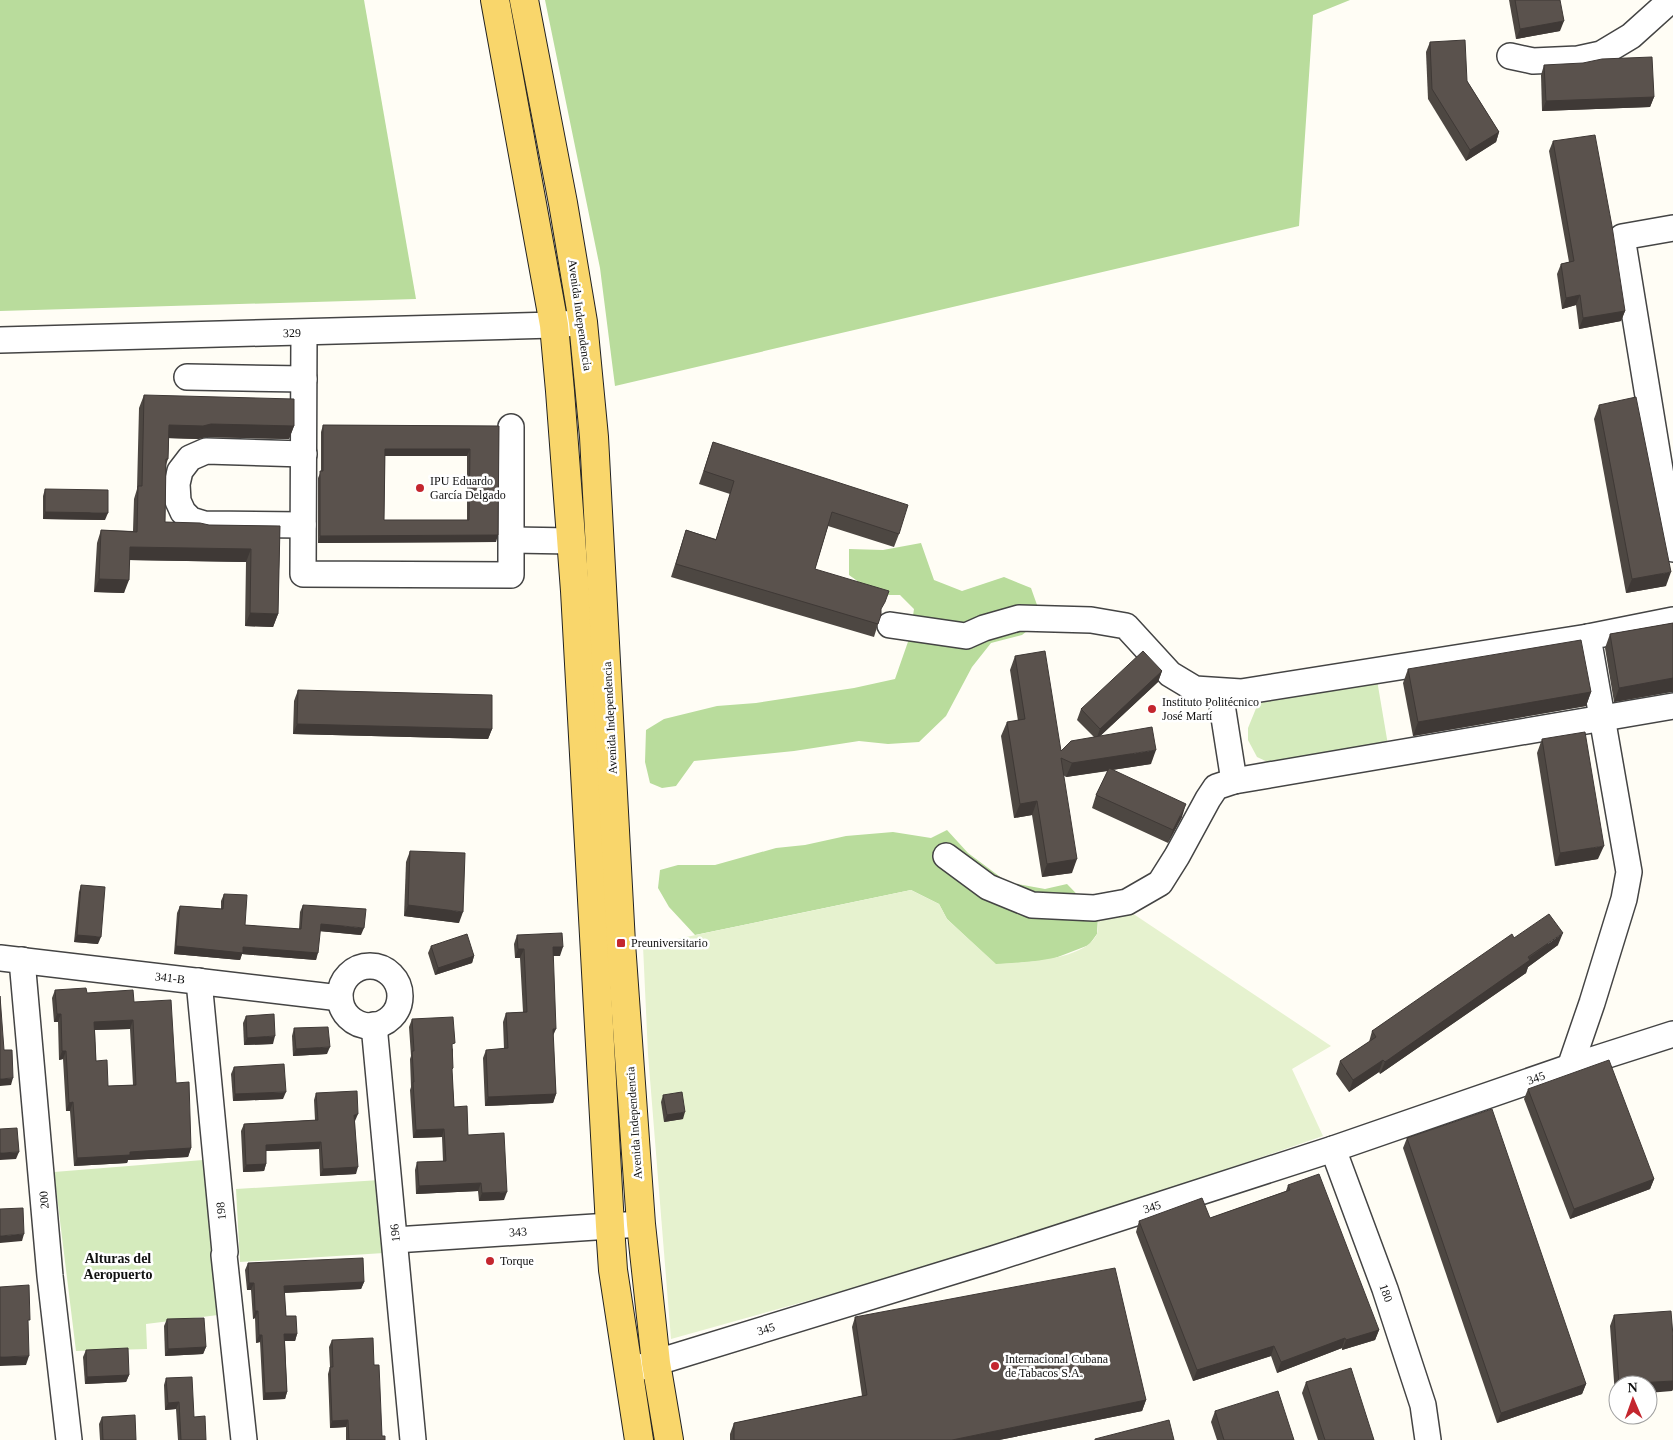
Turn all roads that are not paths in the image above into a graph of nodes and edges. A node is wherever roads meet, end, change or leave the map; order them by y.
1 (495, 0) edge
2 (524, 0) edge
3 (1672, 0) edge
4 (1510, 56) dead end
5 (1673, 228) edge
6 (583, 322) junction
7 (554, 325) junction
8 (304, 333) junction
9 (0, 340) edge
10 (187, 377) dead end
11 (304, 379) junction
12 (511, 427) dead end
13 (304, 454) junction
14 (1666, 458) edge
15 (303, 525) junction
16 (512, 540) junction
17 (572, 541) junction
18 (1673, 549) edge
19 (1673, 620) edge
20 (890, 626) dead end
21 (1588, 637) junction
22 (1220, 692) junction
23 (1673, 706) edge
24 (1603, 718) junction
25 (1234, 780) junction
26 (946, 856) dead end
27 (11, 959) edge
28 (199, 981) junction
29 (340, 998) junction
30 (374, 1025) junction
31 (1673, 1034) edge
32 (1570, 1067) junction
33 (1333, 1148) junction
34 (641, 1224) junction
35 (610, 1226) junction
36 (395, 1240) junction
37 (656, 1363) junction
38 (628, 1370) junction
39 (69, 1440) edge
40 (244, 1440) edge
41 (413, 1440) edge
42 (639, 1440) edge
43 (669, 1440) edge
44 (1428, 1440) edge

1 - 7 main road
2 - 6 main road, Avenida Independencia
3 - 4 street
5 - 14 street
6 - 7 street, 329
6 - 34 main road, Avenida Independencia
7 - 8 street, 329
7 - 17 main road
8 - 9 street, 329
8 - 11 street
10 - 11 street
11 - 13 street
12 - 16 street
13 - 15 street
13 - 15 street
14 - 18 street
15 - 16 street
16 - 17 street
17 - 35 main road
19 - 21 street
20 - 22 street
21 - 22 street
21 - 24 street
22 - 25 street
23 - 24 street
24 - 25 street
24 - 32 street
25 - 26 street
27 - 28 street, 341-B
27 - 39 street, 200
28 - 29 street, 341-B
28 - 40 street, 198
29 - 30 street
29 - 30 street
30 - 36 street, 196
31 - 32 street, 345
32 - 33 street, 345
33 - 37 street, 345
33 - 44 street, 180
34 - 35 street, 343
34 - 37 main road, Avenida Independencia
35 - 36 street, 343
35 - 38 main road
36 - 41 street, 196
37 - 38 street, 345
37 - 43 main road, Avenida Independencia
38 - 42 main road

